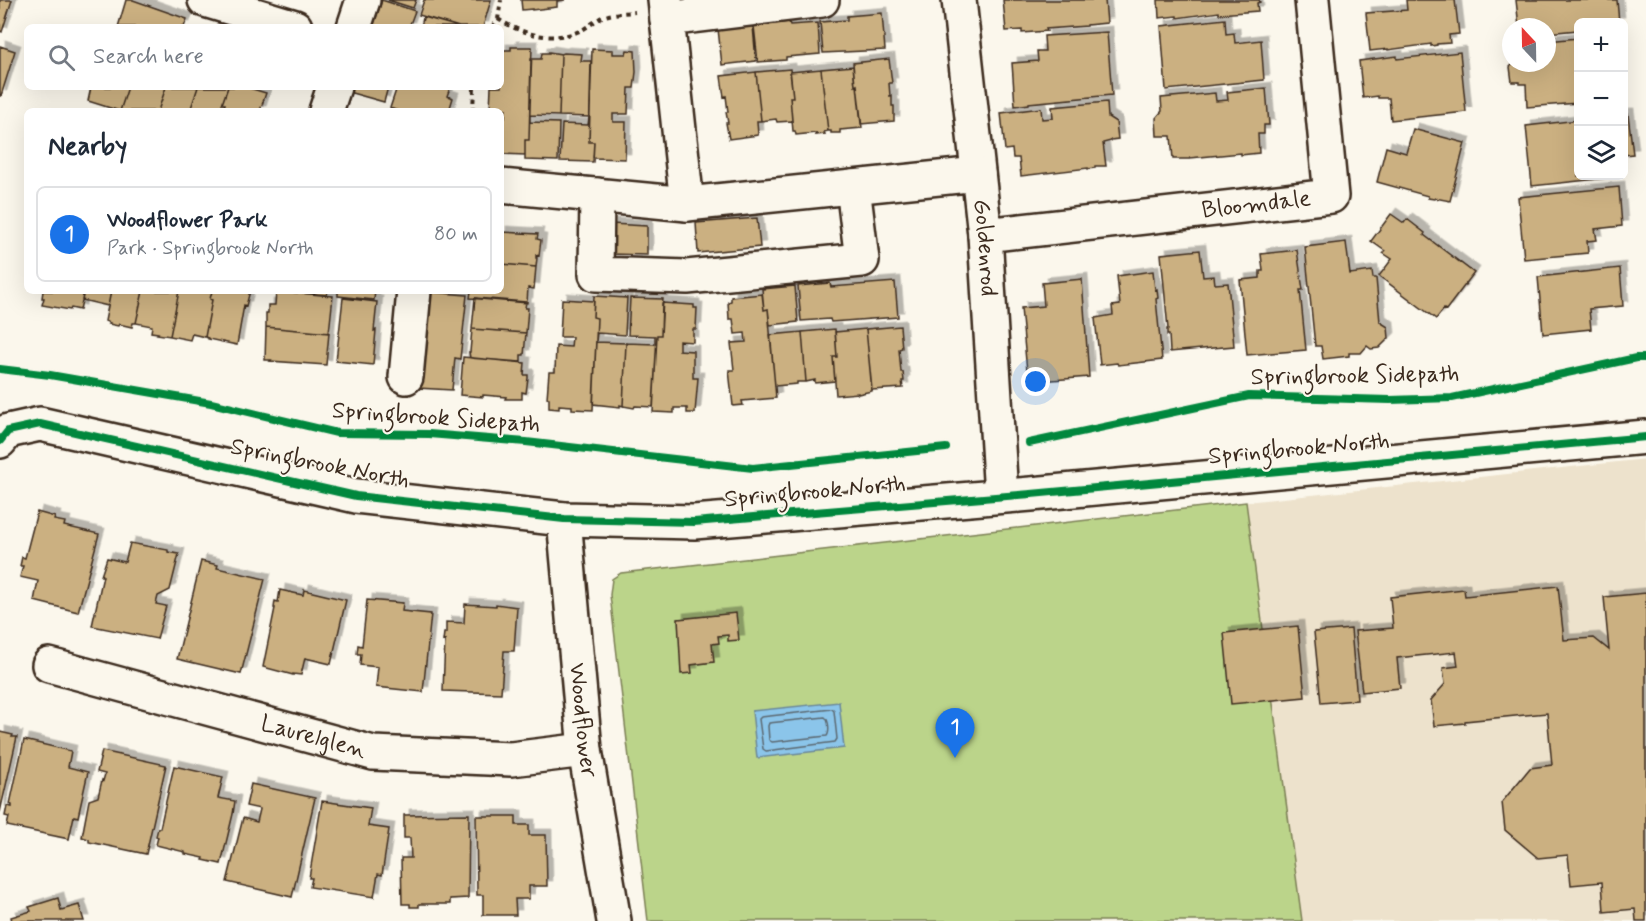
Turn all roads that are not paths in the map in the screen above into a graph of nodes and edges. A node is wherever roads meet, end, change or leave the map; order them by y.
1 (205, 0) edge
2 (363, 0) edge
3 (822, 0) edge
4 (959, 0) edge
5 (1312, 0) edge
6 (762, 4) edge
7 (658, 10) edge
8 (285, 24) edge
9 (355, 24) edge
10 (333, 90) edge
11 (327, 108) edge
12 (978, 174) junction
13 (504, 186) edge
14 (853, 187) junction
15 (597, 195) junction
16 (687, 204) junction
17 (984, 235) junction
18 (414, 294) edge
19 (406, 377) dead end
20 (1646, 436) edge
21 (0, 441) edge
22 (1001, 496) junction
23 (564, 519) junction
24 (49, 665) dead end
25 (585, 750) junction
26 (614, 921) edge

1 - 8 street
2 - 9 street
3 - 6 street
4 - 12 street, Goldenrod
5 - 17 street, Bloomdale
6 - 7 street
7 - 16 street
10 - 11 street
12 - 14 street
12 - 17 street, Goldenrod
13 - 15 street
14 - 15 street
14 - 16 street
15 - 16 street
17 - 22 street, Goldenrod
18 - 19 street
20 - 22 street, Springbrook North
21 - 23 street, Springbrook North
22 - 23 street, Springbrook North
23 - 25 street, Woodflower
24 - 25 street, Laurelglen
25 - 26 street, Woodflower

